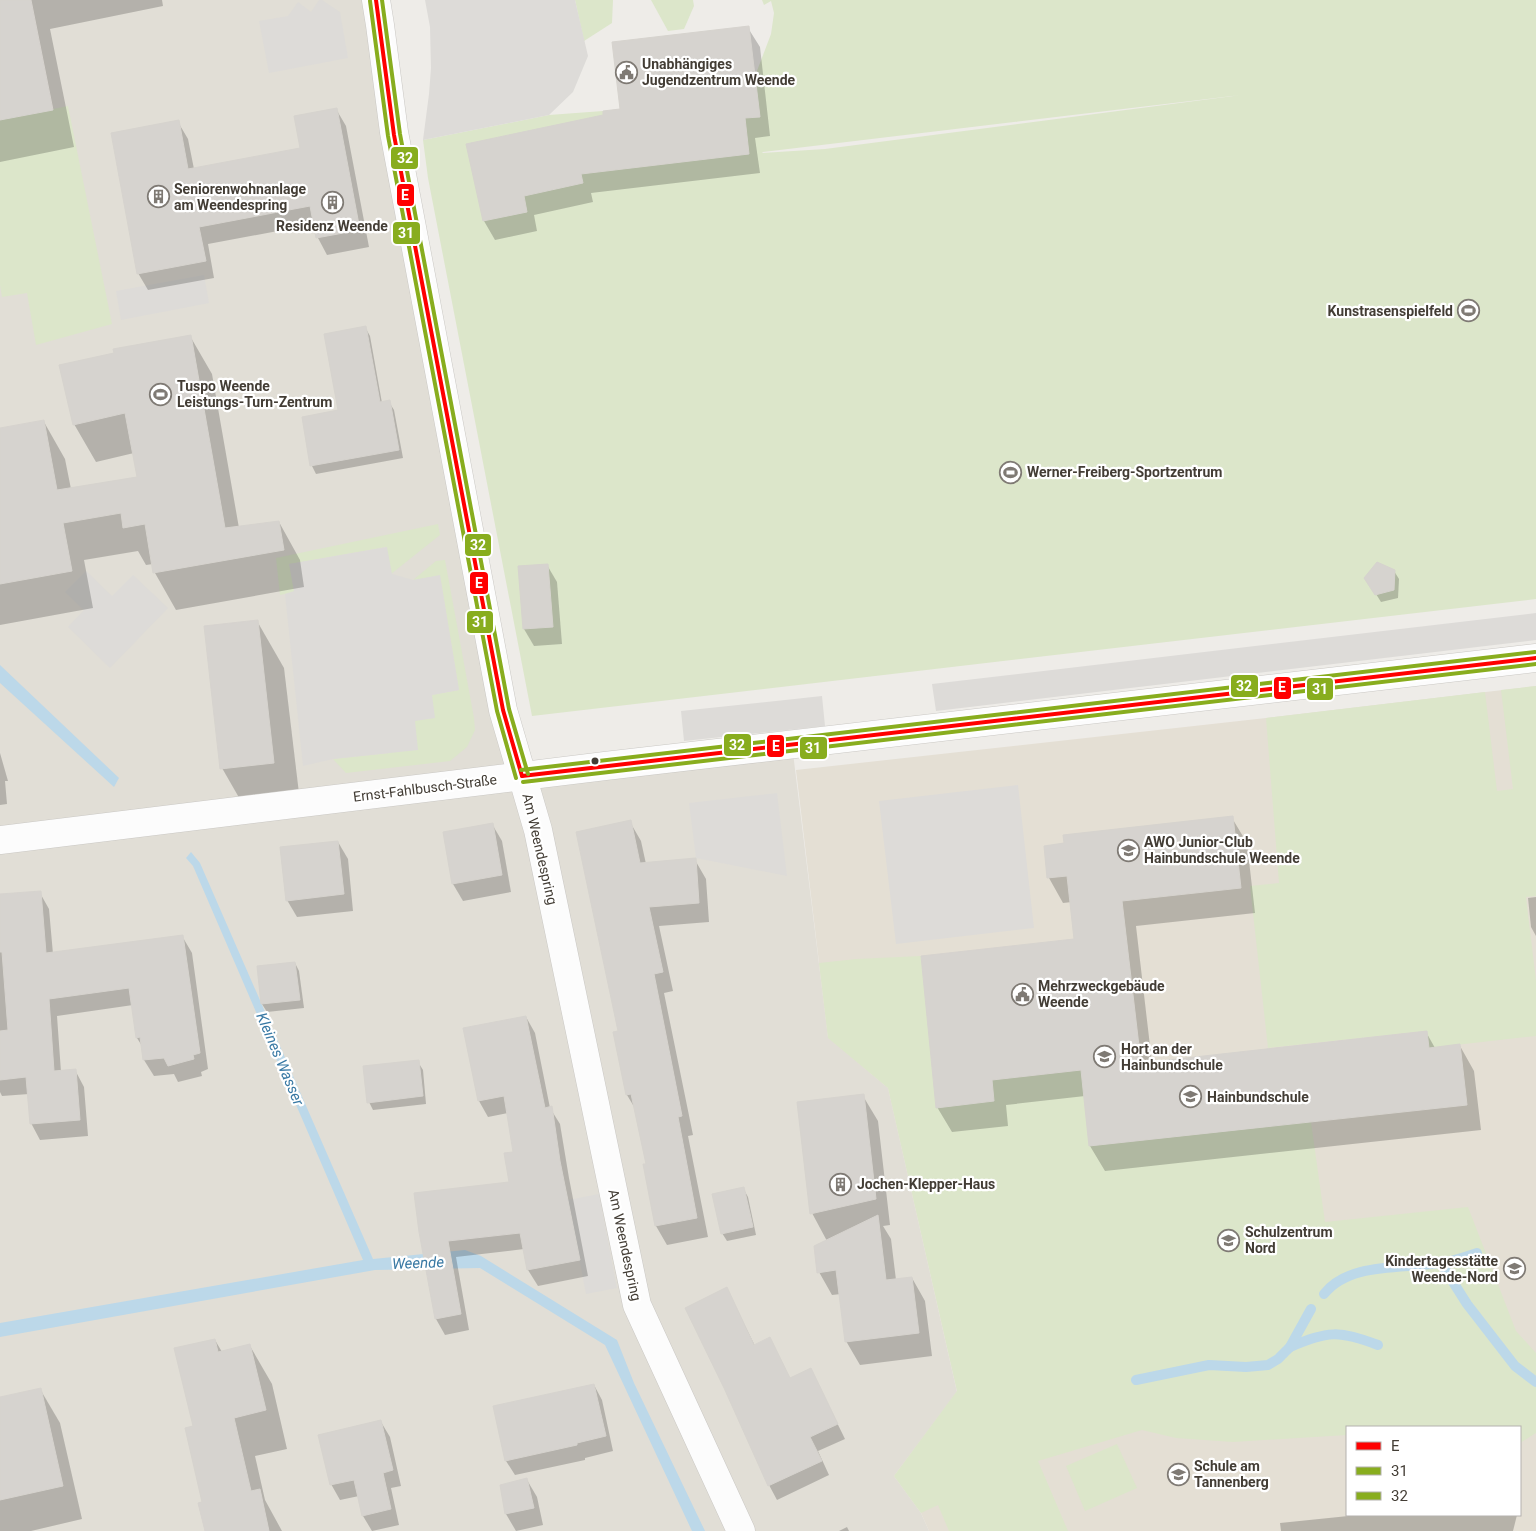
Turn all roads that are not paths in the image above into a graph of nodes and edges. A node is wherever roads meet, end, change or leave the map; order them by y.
1 (376, 0) edge
2 (1536, 658) edge
3 (522, 776) junction
4 (0, 840) edge
5 (741, 1531) edge

1 - 3 street, Am Weendespring
2 - 3 street, Ernst-Fahlbusch-Straße
3 - 4 street, Ernst-Fahlbusch-Straße
3 - 5 street, Am Weendespring

